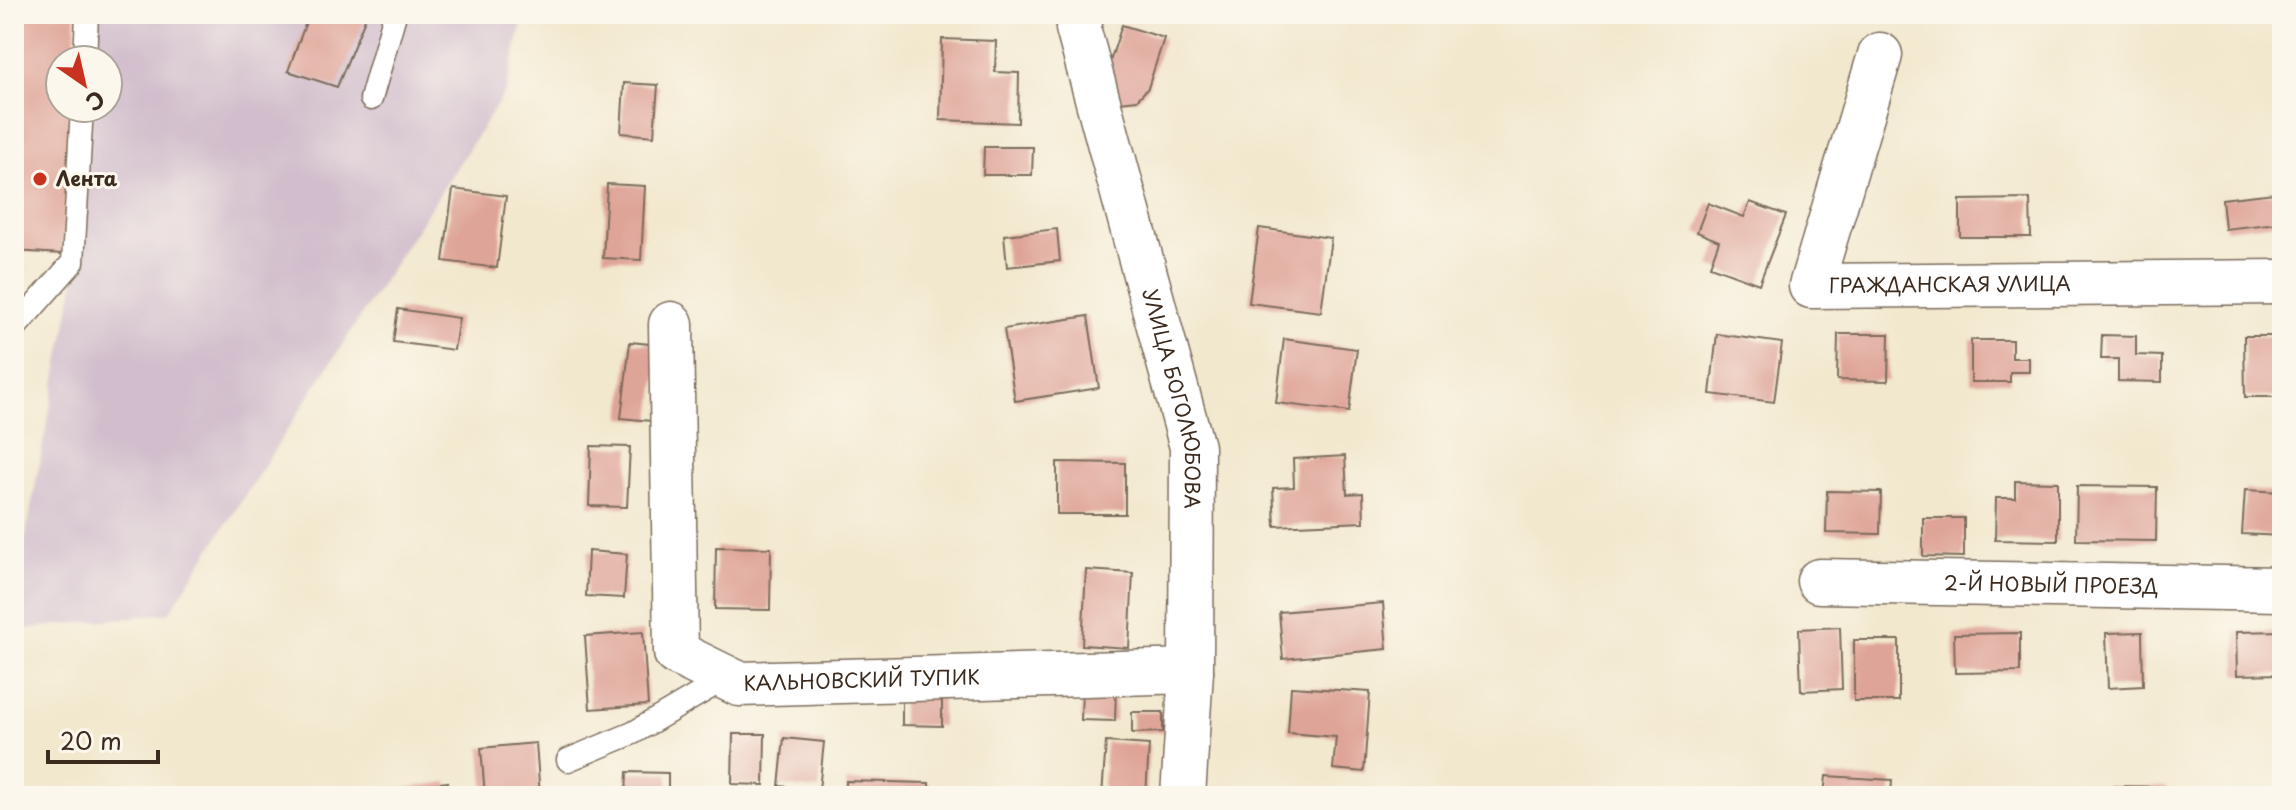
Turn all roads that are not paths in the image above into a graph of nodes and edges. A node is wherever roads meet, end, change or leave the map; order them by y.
1 (87, 14) edge
2 (395, 14) edge
3 (1082, 14) edge
4 (86, 44) edge
5 (1880, 55) dead end
6 (371, 99) dead end
7 (81, 124) edge
8 (2282, 282) edge
9 (671, 324) dead end
10 (14, 329) edge
11 (1819, 581) dead end
12 (2282, 589) edge
13 (1191, 671) junction
14 (726, 678) junction
15 (568, 760) dead end
16 (1183, 796) edge

1 - 4 lane
2 - 6 lane
3 - 13 street, УЛИЦА БОГОЛЮБОВА
5 - 8 street, ГРАЖДАНСКАЯ УЛИЦА
7 - 10 lane
9 - 14 street, КАЛЬНОВСКИЙ ТУПИК
11 - 12 street, 2-Й НОВЫЙ ПРОЕЗД
13 - 14 street, КАЛЬНОВСКИЙ ТУПИК
13 - 16 street, УЛИЦА БОГОЛЮБОВА
14 - 15 lane

